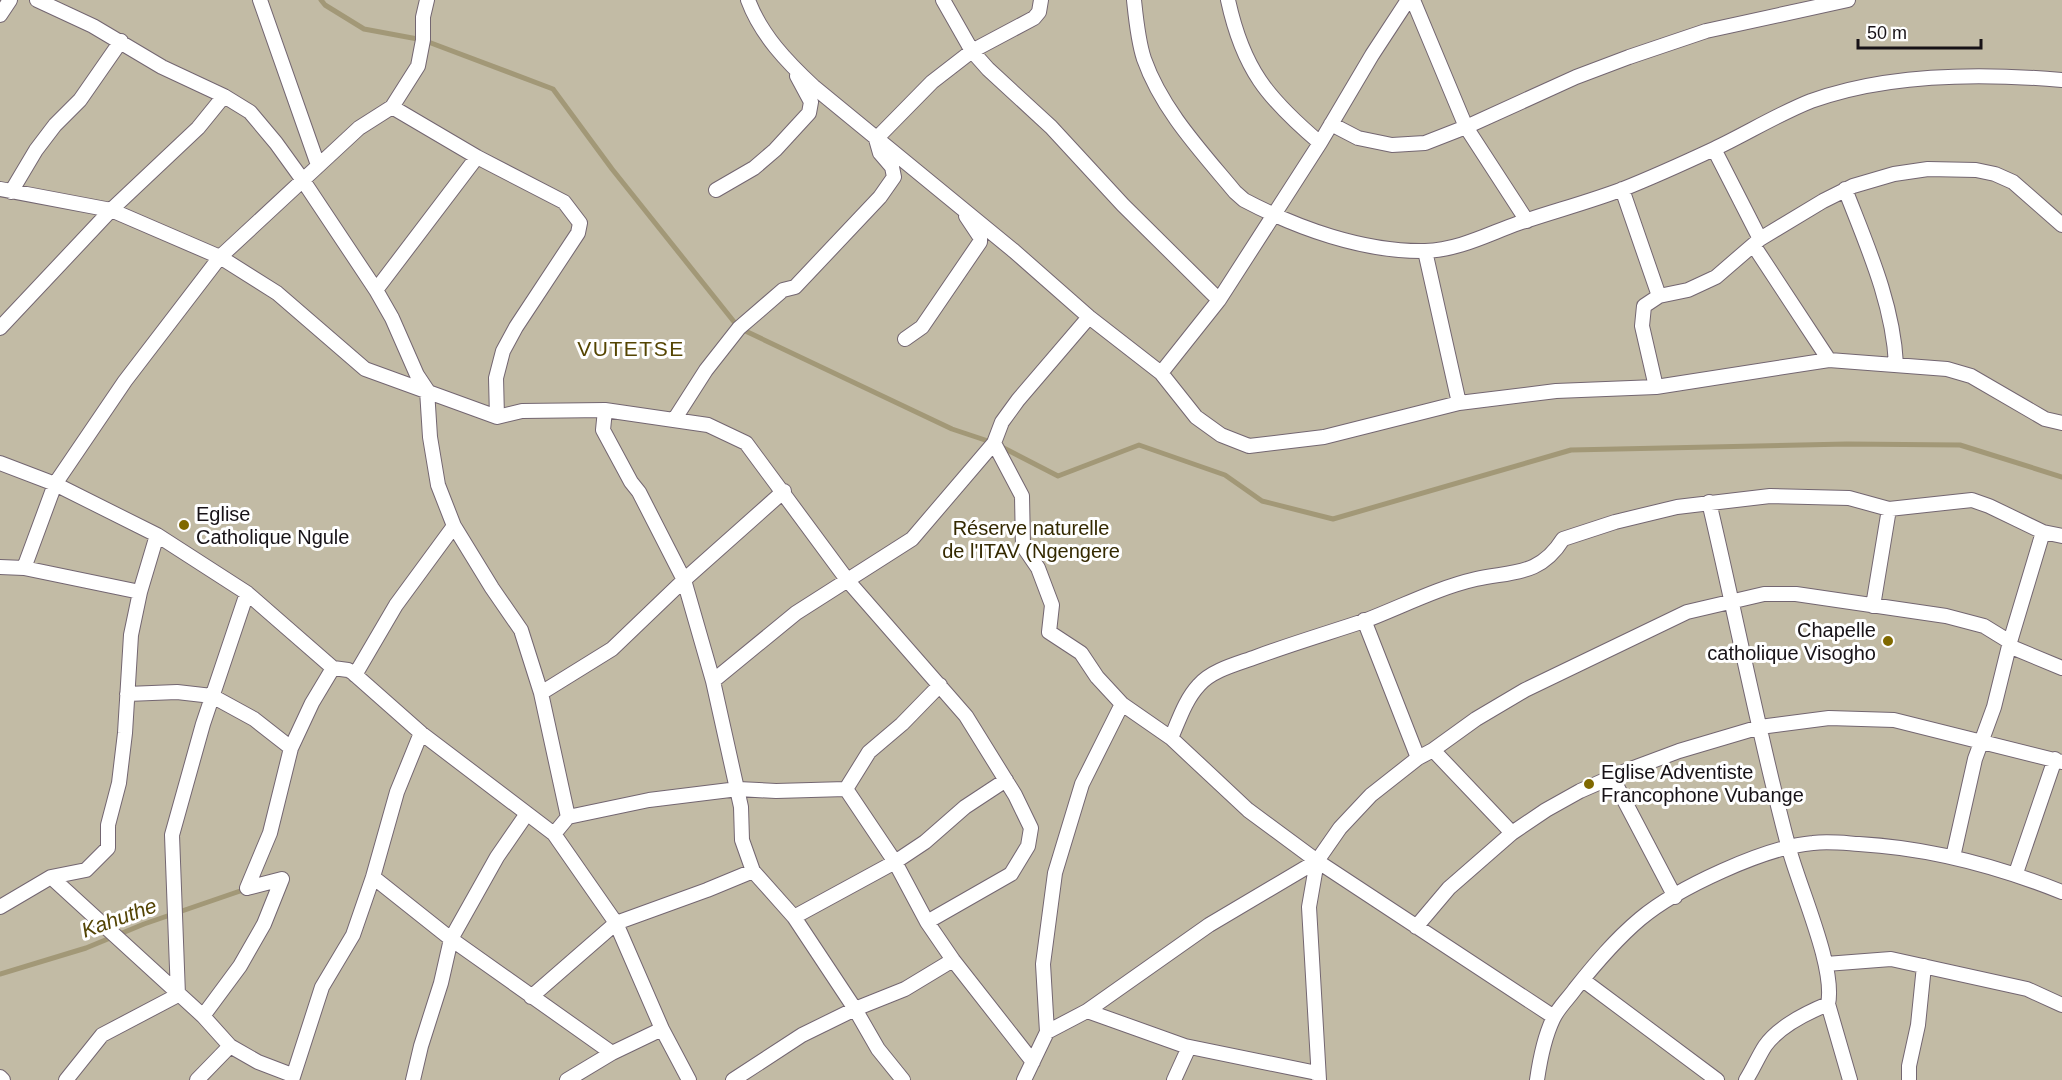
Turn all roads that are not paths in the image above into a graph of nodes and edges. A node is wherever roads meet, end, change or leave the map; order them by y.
1 (10, 0) edge
2 (38, 0) edge
3 (260, 0) edge
4 (428, 0) edge
5 (748, 0) edge
6 (943, 0) edge
7 (1041, 0) edge
8 (1134, 0) edge
9 (1228, 0) edge
10 (1408, 0) edge
11 (1413, 0) edge
12 (1848, 0) edge
13 (0, 15) edge
14 (121, 42) junction
15 (972, 51) junction
16 (792, 66) junction
17 (2062, 80) edge
18 (224, 96) junction
19 (392, 106) junction
20 (1331, 124) junction
21 (1466, 128) junction
22 (876, 139) junction
23 (1320, 143) junction
24 (1714, 149) junction
25 (477, 157) junction
26 (318, 165) junction
27 (302, 179) junction
28 (1622, 189) junction
29 (1845, 189) junction
30 (5, 190) edge
31 (716, 190) dead end
32 (963, 208) junction
33 (111, 210) junction
34 (1275, 215) junction
35 (1527, 221) junction
36 (2062, 225) edge
37 (1757, 242) junction
38 (1425, 251) junction
39 (220, 257) junction
40 (376, 290) junction
41 (1659, 296) junction
42 (1219, 300) junction
43 (1089, 317) junction
44 (0, 328) edge
45 (905, 339) dead end
46 (1829, 360) junction
47 (1896, 364) junction
48 (1161, 373) junction
49 (1656, 387) junction
50 (427, 390) junction
51 (1459, 403) junction
52 (605, 410) junction
53 (496, 417) junction
54 (674, 420) junction
55 (2062, 423) edge
56 (994, 443) junction
57 (0, 463) edge
58 (55, 484) junction
59 (784, 491) junction
60 (1709, 502) junction
61 (1889, 509) junction
62 (454, 525) junction
63 (2043, 532) junction
64 (158, 536) junction
65 (2062, 536) edge
66 (0, 567) edge
67 (24, 568) junction
68 (684, 580) junction
69 (848, 580) junction
70 (140, 592) junction
71 (247, 593) junction
72 (1732, 600) junction
73 (1873, 606) junction
74 (1364, 620) junction
75 (2010, 644) junction
76 (333, 668) junction
77 (2062, 668) edge
78 (355, 675) junction
79 (713, 681) junction
80 (940, 685) junction
81 (541, 693) junction
82 (127, 694) junction
83 (212, 696) junction
84 (1122, 704) junction
85 (1760, 727) junction
86 (421, 733) junction
87 (1171, 738) junction
88 (1982, 742) junction
89 (291, 748) junction
90 (1433, 750) junction
91 (1418, 758) junction
92 (2058, 760) edge
93 (1612, 777) junction
94 (1006, 780) junction
95 (738, 789) junction
96 (846, 789) junction
97 (526, 815) junction
98 (568, 817) junction
99 (1512, 833) junction
100 (554, 834) junction
101 (1788, 846) junction
102 (1953, 857) junction
103 (1317, 861) junction
104 (895, 862) junction
105 (753, 871) junction
106 (2016, 873) junction
107 (51, 877) junction
108 (373, 877) junction
109 (2062, 892) edge
110 (1675, 897) junction
111 (0, 907) edge
112 (794, 917) junction
113 (927, 922) junction
114 (616, 923) junction
115 (1416, 927) junction
116 (451, 939) junction
117 (953, 960) junction
118 (1826, 964) junction
119 (1924, 966) junction
120 (1583, 980) junction
121 (178, 995) junction
122 (531, 997) junction
123 (1828, 1004) junction
124 (2062, 1005) edge
125 (855, 1009) junction
126 (1087, 1011) junction
127 (203, 1016) junction
128 (1554, 1017) junction
129 (662, 1029) junction
130 (1047, 1032) junction
131 (230, 1046) junction
132 (1189, 1047) junction
133 (612, 1053) junction
134 (1033, 1062) junction
135 (292, 1077) edge
136 (1318, 1077) edge
137 (66, 1080) edge
138 (198, 1080) edge
139 (413, 1080) edge
140 (567, 1080) edge
141 (689, 1080) edge
142 (733, 1080) edge
143 (903, 1080) edge
144 (1024, 1080) edge
145 (1174, 1080) edge
146 (1537, 1080) edge
147 (1717, 1080) edge
148 (1746, 1080) edge
149 (1850, 1080) edge
150 (1909, 1080) edge

1 - 13 street
2 - 14 street
3 - 26 street
4 - 19 street
5 - 16 street
6 - 15 street
7 - 15 street
8 - 34 street
9 - 23 street
10 - 20 street
11 - 21 street
12 - 21 street
14 - 18 street
14 - 30 street
15 - 22 street
15 - 42 street
16 - 22 street
16 - 31 street
17 - 24 street
18 - 27 street
18 - 33 street
19 - 25 street
19 - 26 street
20 - 21 street
20 - 23 street
21 - 35 street
22 - 32 street
22 - 54 street
23 - 34 street
24 - 28 street
24 - 37 street
25 - 40 street
25 - 53 street
26 - 27 street
27 - 39 street
27 - 40 street
28 - 35 street
28 - 41 street
29 - 36 street
29 - 37 street
29 - 47 street
30 - 33 street
32 - 43 street
32 - 45 street
33 - 39 street
33 - 44 street
34 - 38 street
34 - 42 street
35 - 38 street
37 - 41 street
37 - 46 street
38 - 51 street
39 - 50 street
39 - 58 street
40 - 50 street
41 - 49 street
42 - 48 street
43 - 48 street
43 - 56 street
46 - 47 street
46 - 49 street
47 - 55 street
48 - 51 street
49 - 51 street
50 - 53 street
50 - 62 street
52 - 53 street
52 - 54 street
52 - 68 street
54 - 59 street
56 - 69 street
56 - 84 street
57 - 58 street
58 - 64 street
58 - 67 street
59 - 68 street
59 - 69 street
60 - 61 street
60 - 72 street
60 - 74 street
61 - 63 street
61 - 73 street
62 - 78 street
62 - 81 street
63 - 65 street
63 - 75 street
64 - 70 street
64 - 71 street
66 - 67 street
67 - 70 street
68 - 79 street
68 - 81 street
69 - 79 street
69 - 80 street
70 - 82 street
71 - 76 street
71 - 83 street
72 - 73 street
72 - 85 street
72 - 90 street
73 - 75 street
74 - 87 street
74 - 91 street
75 - 77 street
75 - 88 street
76 - 78 street
76 - 89 street
78 - 86 street
79 - 95 street
80 - 94 street
80 - 96 street
81 - 98 street
82 - 83 street
82 - 107 street
83 - 89 street
83 - 121 street
84 - 87 street
84 - 130 street
85 - 88 street
85 - 93 street
85 - 101 street
86 - 97 street
86 - 108 street
87 - 103 street
88 - 92 street
88 - 102 street
89 - 127 street
90 - 91 street
90 - 99 street
91 - 103 street
92 - 106 street
93 - 99 street
93 - 110 street
94 - 104 street
94 - 113 street
95 - 96 street
95 - 98 street
95 - 105 street
96 - 104 street
97 - 100 street
97 - 116 street
98 - 100 street
99 - 115 street
100 - 114 street
101 - 102 street
101 - 110 street
101 - 118 street
102 - 106 street
103 - 115 street
103 - 126 street
103 - 136 street
104 - 112 street
104 - 113 street
105 - 112 street
105 - 114 street
106 - 109 street
107 - 111 street
107 - 121 street
108 - 116 street
108 - 135 street
110 - 120 street
112 - 125 street
113 - 117 street
114 - 122 street
114 - 129 street
115 - 128 street
116 - 122 street
116 - 139 street
117 - 125 street
117 - 134 street
118 - 119 street
118 - 123 street
119 - 124 street
119 - 150 street
120 - 128 street
120 - 147 street
121 - 127 street
121 - 137 street
122 - 133 street
123 - 148 street
123 - 149 street
125 - 142 street
125 - 143 street
126 - 130 street
126 - 132 street
127 - 131 street
128 - 146 street
129 - 133 street
129 - 141 street
130 - 134 street
131 - 135 street
131 - 138 street
132 - 136 street
132 - 145 street
133 - 140 street
134 - 144 street

